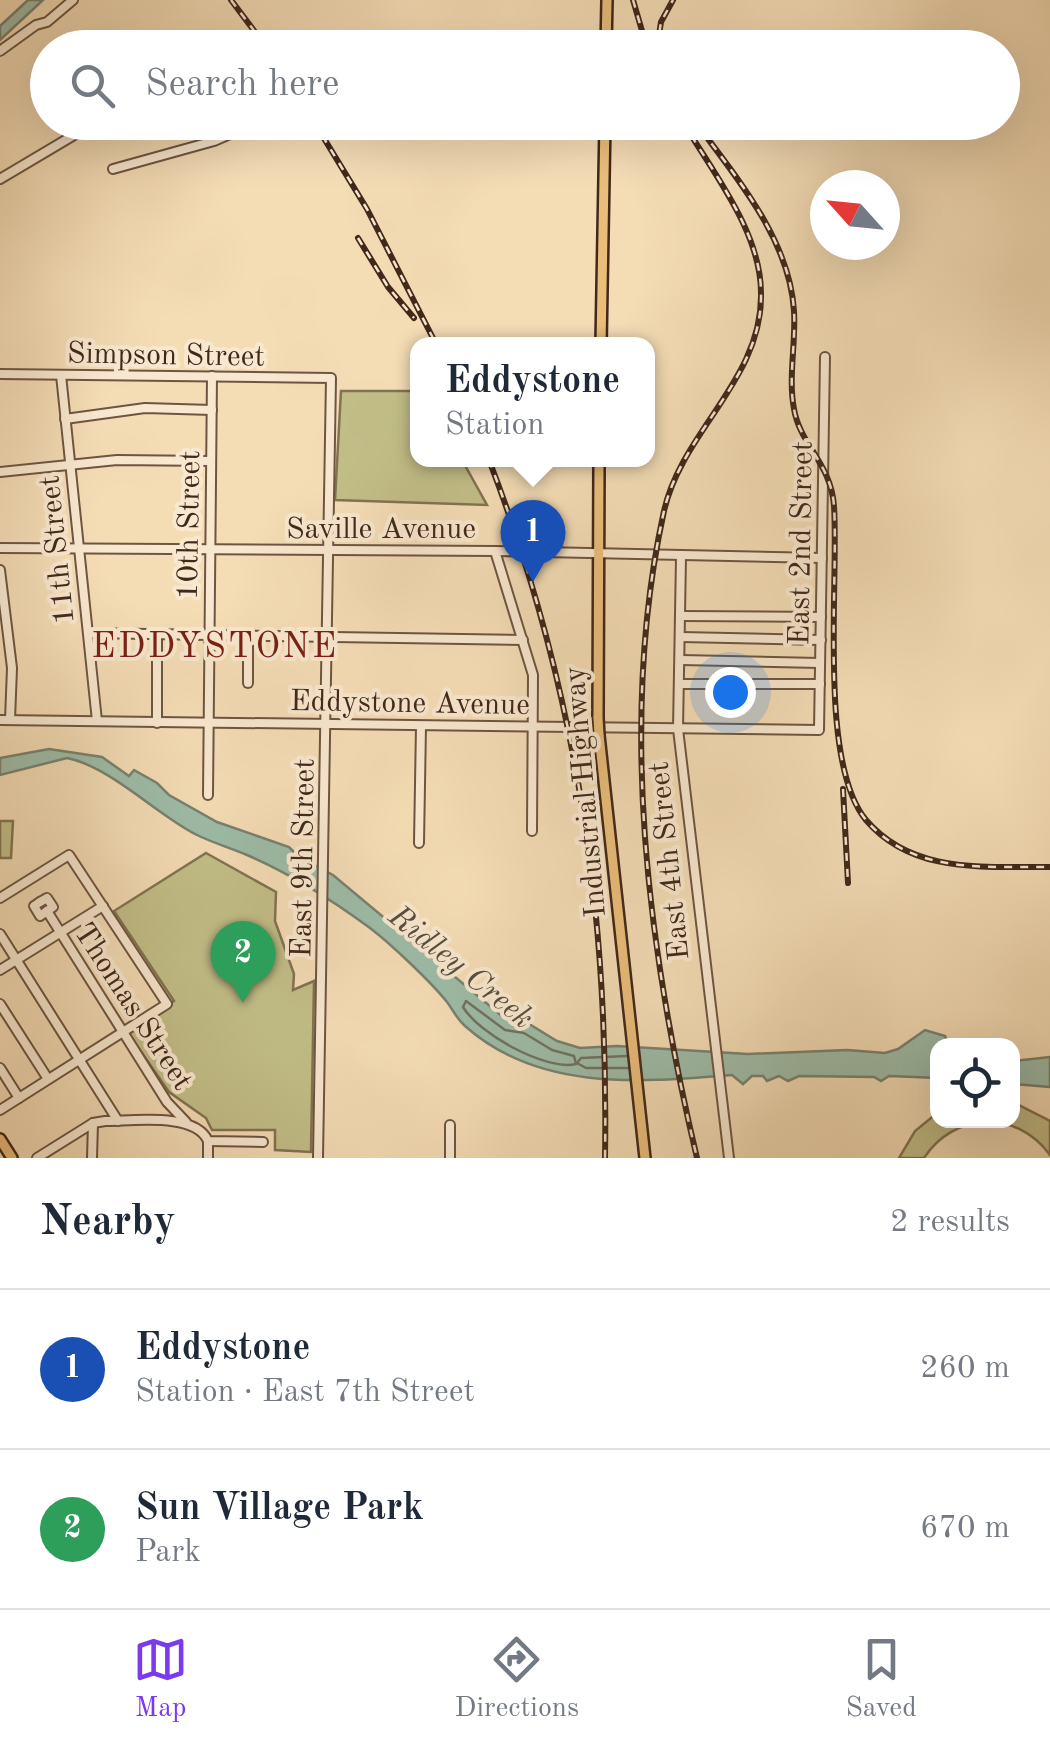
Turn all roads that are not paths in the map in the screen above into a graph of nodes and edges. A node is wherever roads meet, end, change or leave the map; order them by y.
1 (72, 0) edge
2 (607, 0) edge
3 (606, 30) edge
4 (0, 51) edge
5 (65, 140) edge
6 (216, 140) edge
7 (605, 140) edge
8 (113, 169) dead end
9 (2, 177) edge
10 (601, 337) edge
11 (826, 356) dead end
12 (0, 374) edge
13 (61, 375) junction
14 (212, 376) junction
15 (332, 378) joint
16 (212, 410) junction
17 (65, 419) junction
18 (211, 461) junction
19 (70, 465) junction
20 (599, 467) edge
21 (0, 472) edge
22 (0, 548) edge
23 (78, 548) junction
24 (210, 550) junction
25 (330, 551) junction
26 (495, 551) junction
27 (597, 553) junction
28 (682, 557) junction
29 (822, 558) junction
30 (0, 570) edge
31 (681, 616) junction
32 (821, 617) junction
33 (88, 633) junction
34 (157, 636) junction
35 (209, 636) junction
36 (248, 637) junction
37 (328, 637) junction
38 (681, 637) junction
39 (524, 640) junction
40 (821, 640) junction
41 (680, 660) junction
42 (820, 663) junction
43 (248, 682) dead end
44 (679, 684) junction
45 (820, 684) junction
46 (5, 720) edge
47 (97, 721) junction
48 (157, 722) junction
49 (207, 723) junction
50 (327, 723) junction
51 (421, 726) junction
52 (532, 726) junction
53 (678, 729) junction
54 (819, 730) joint
55 (208, 795) dead end
56 (532, 831) dead end
57 (418, 843) dead end
58 (28, 881) junction
59 (0, 898) edge
60 (102, 906) junction
61 (60, 932) junction
62 (0, 934) edge
63 (16, 960) junction
64 (0, 970) edge
65 (0, 1004) edge
66 (123, 1032) junction
67 (80, 1059) junction
68 (0, 1068) edge
69 (48, 1079) junction
70 (19, 1098) junction
71 (0, 1110) edge
72 (118, 1121) junction
73 (186, 1122) junction
74 (93, 1123) junction
75 (450, 1125) dead end
76 (0, 1139) edge
77 (208, 1141) junction
78 (262, 1142) dead end
79 (12, 1158) edge
80 (36, 1158) edge
81 (92, 1158) edge
82 (208, 1158) edge
83 (318, 1158) edge
84 (450, 1158) edge
85 (645, 1158) edge
86 (728, 1158) edge

1 - 4 street
2 - 3 main road
5 - 9 street
6 - 8 street
7 - 10 main road
11 - 29 street, East 2nd Street
12 - 13 street, Simpson Street
13 - 14 street, Simpson Street
13 - 17 street, 11th Street
14 - 15 street, Simpson Street
14 - 16 street, 10th Street
15 - 25 street, East 9th Street
16 - 17 street
16 - 18 street, 10th Street
17 - 19 street, 11th Street
18 - 19 street
18 - 24 street, 10th Street
19 - 21 street
19 - 23 street, 11th Street
20 - 27 main road, Industrial Highway
22 - 23 street, Saville Avenue
23 - 24 street, Saville Avenue
23 - 33 street, 11th Street
24 - 25 street, Saville Avenue
24 - 35 street, 10th Street
25 - 26 street, Saville Avenue
25 - 37 street, East 9th Street
26 - 27 street, Saville Avenue
26 - 39 street
27 - 28 street, Saville Avenue
27 - 85 main road, Industrial Highway, bridge
28 - 29 street, Saville Avenue
28 - 31 street, East 4th Street
29 - 32 street, East 2nd Street
30 - 46 street
31 - 32 street
31 - 38 street, East 4th Street
32 - 40 street, East 2nd Street
33 - 34 street
33 - 47 street, 11th Street
34 - 35 street
34 - 48 street
35 - 36 street
35 - 49 street, 10th Street
36 - 37 street
36 - 43 street
37 - 39 street
37 - 50 street, East 9th Street
38 - 40 street
38 - 41 street, East 4th Street
39 - 52 street
40 - 42 street, East 2nd Street
41 - 42 street
41 - 44 street, East 4th Street
42 - 45 street, East 2nd Street
44 - 45 street
44 - 53 street, East 4th Street
45 - 54 street, East 2nd Street
46 - 47 street, Eddystone Avenue
47 - 48 street, Eddystone Avenue
48 - 49 street, Eddystone Avenue
49 - 50 street, Eddystone Avenue
49 - 55 street, 10th Street
50 - 51 street, Eddystone Avenue
50 - 83 street, East 9th Street
51 - 52 street, Eddystone Avenue
51 - 57 street
52 - 53 street, Eddystone Avenue
52 - 56 street
53 - 54 street, Eddystone Avenue
53 - 86 street, East 4th Street
58 - 59 street
58 - 60 street
58 - 61 street, Thomas Street
60 - 61 street
60 - 66 street
61 - 63 street
61 - 66 street, Thomas Street
62 - 63 street
63 - 64 street
63 - 67 street
65 - 69 street
66 - 67 street
66 - 73 street, Thomas Street
67 - 69 street
67 - 72 street
68 - 70 street
69 - 70 street
70 - 71 street
72 - 73 street
72 - 74 street
73 - 77 street, Thomas Street
74 - 80 street
74 - 81 street
75 - 84 street
76 - 79 main road
77 - 78 street
77 - 82 street

